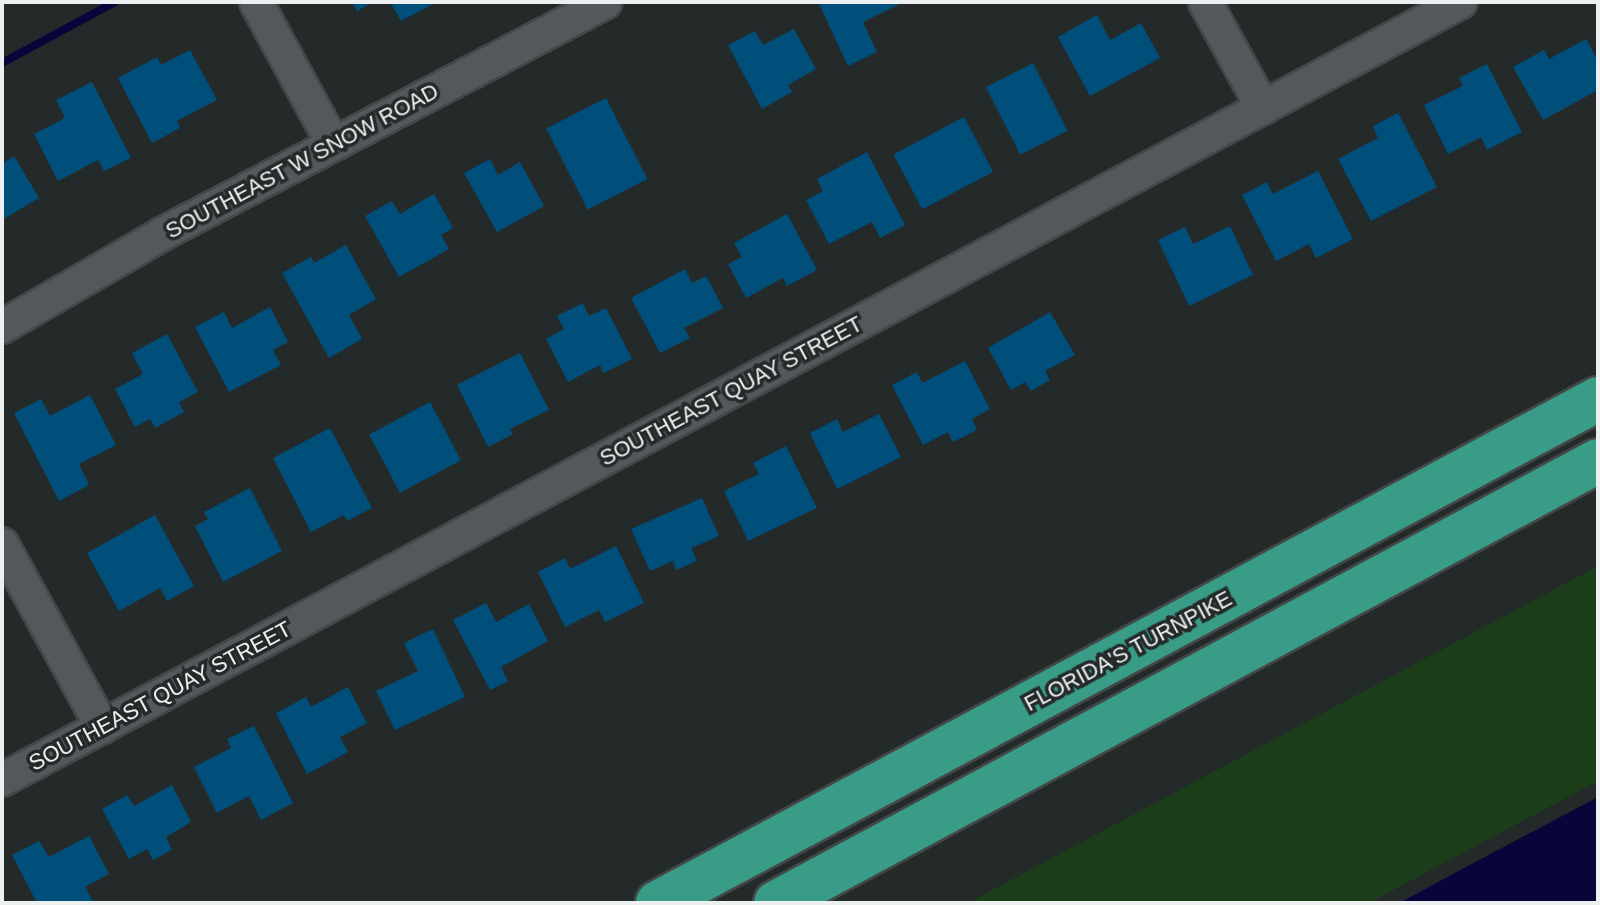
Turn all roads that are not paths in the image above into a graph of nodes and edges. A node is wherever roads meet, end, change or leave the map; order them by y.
1 (256, 2) edge
2 (605, 2) edge
3 (1205, 2) edge
4 (1461, 2) edge
5 (1263, 108) junction
6 (333, 144) junction
7 (2, 327) edge
8 (1598, 399) edge
9 (1598, 461) edge
10 (2, 544) edge
11 (102, 727) junction
12 (2, 780) edge
13 (658, 903) edge
14 (776, 903) edge

1 - 6 street
2 - 6 street, SOUTHEAST W SNOW ROAD
3 - 5 street
4 - 5 street, SOUTHEAST QUAY STREET
5 - 11 street, SOUTHEAST QUAY STREET
6 - 7 street, SOUTHEAST W SNOW ROAD
8 - 13 highway, FLORIDA'S TURNPIKE
9 - 14 highway
10 - 11 street
11 - 12 street, SOUTHEAST QUAY STREET

